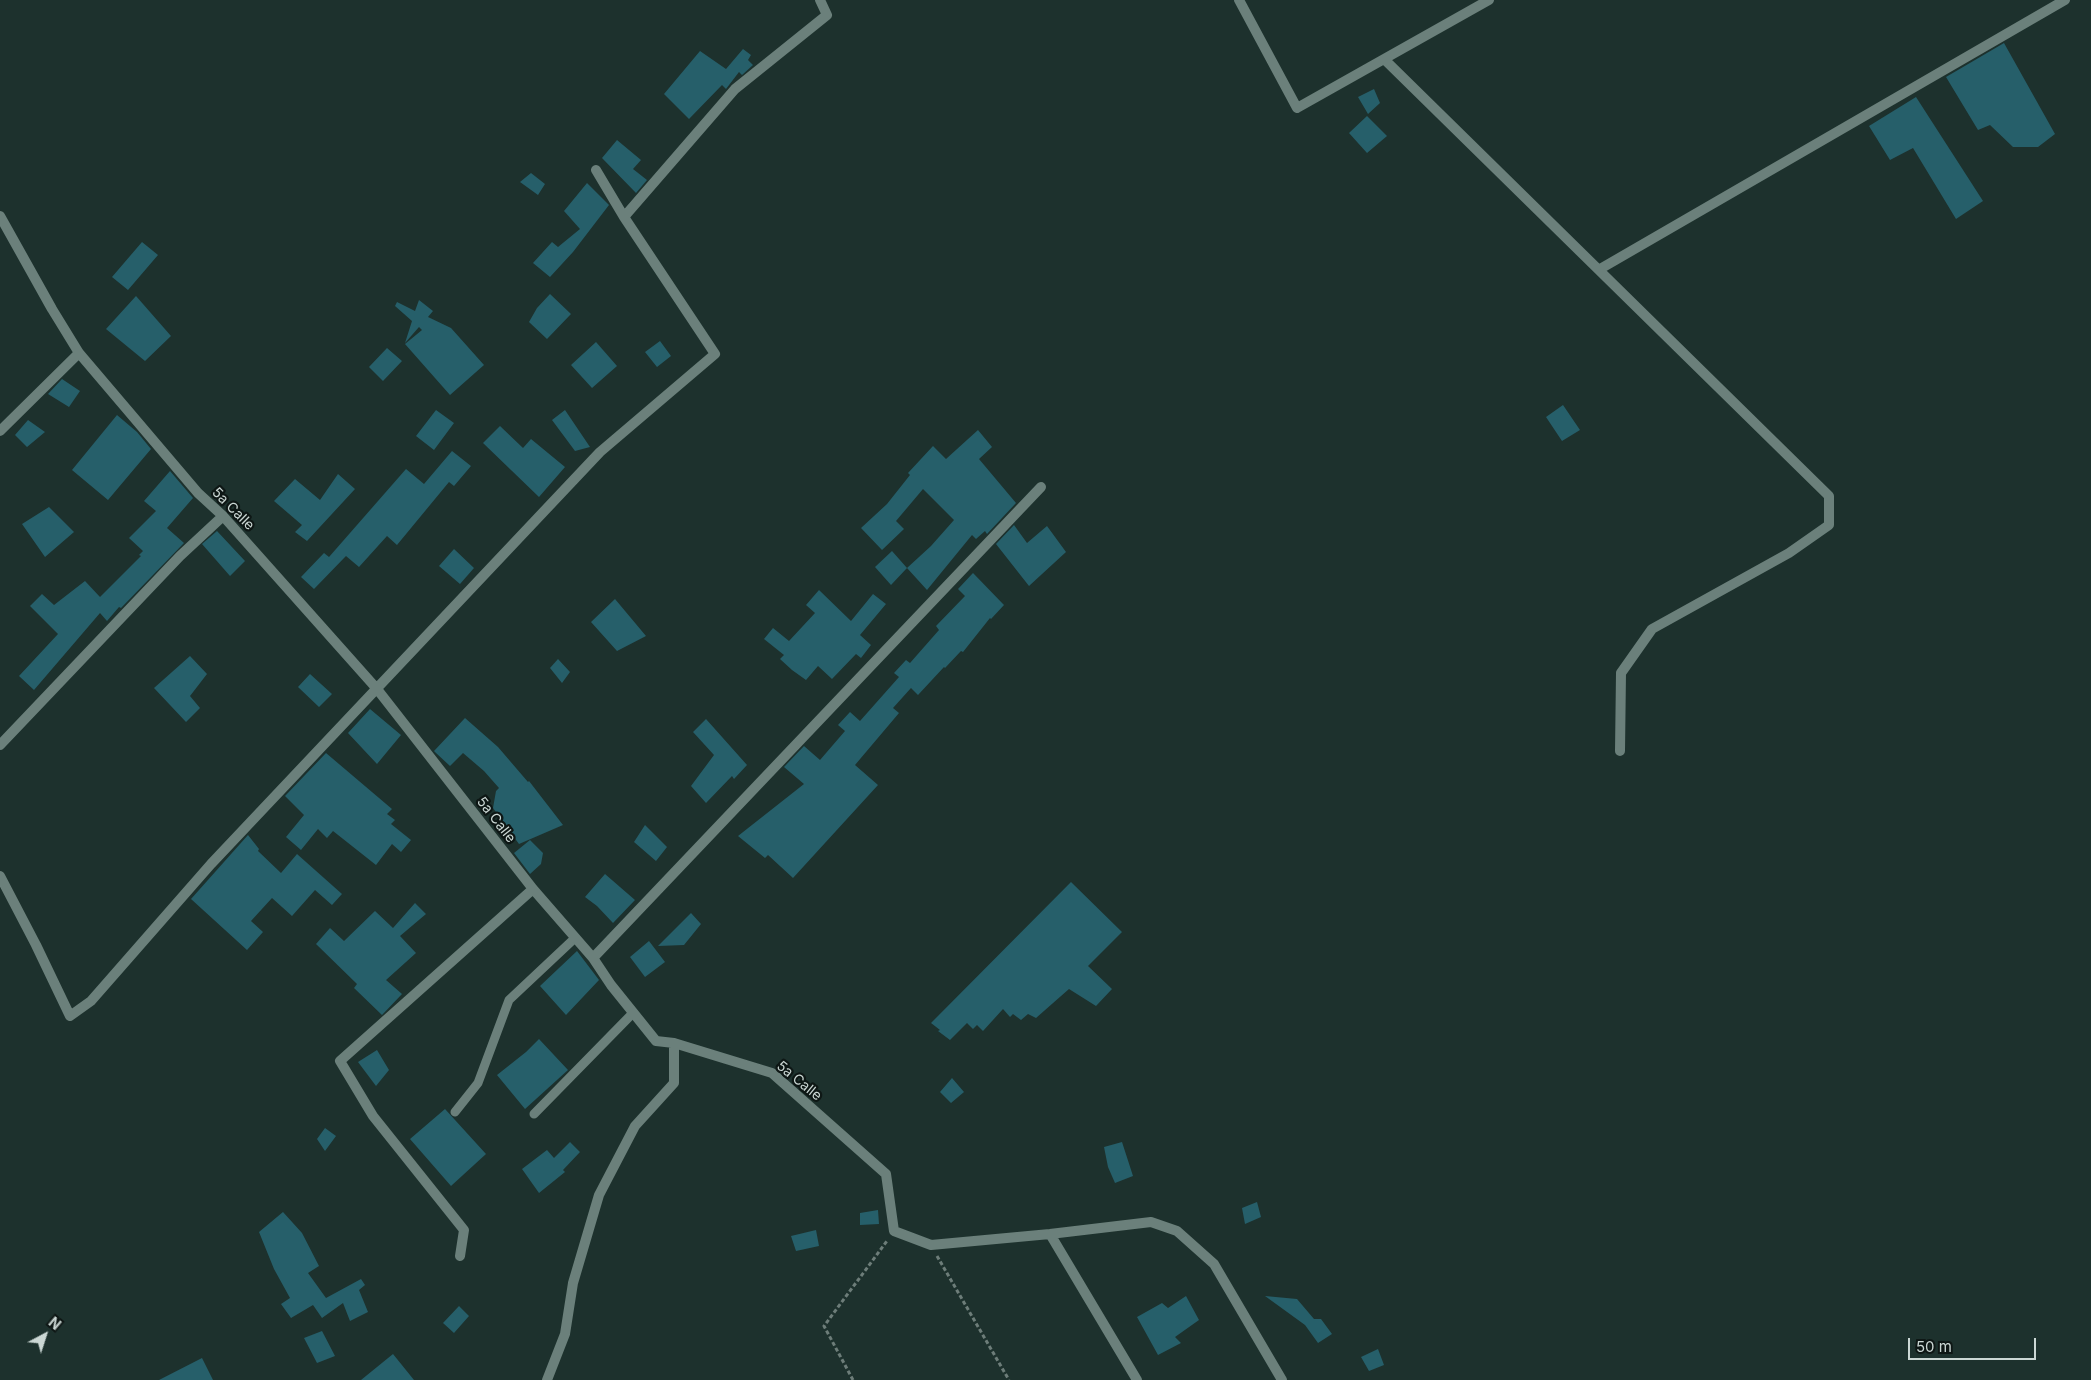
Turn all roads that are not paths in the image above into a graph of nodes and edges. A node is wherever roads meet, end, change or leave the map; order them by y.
1 (820, 0) edge
2 (1239, 0) edge
3 (1490, 0) edge
4 (2064, 0) edge
5 (1384, 59) junction
6 (596, 170) dead end
7 (0, 216) edge
8 (624, 217) junction
9 (1600, 269) junction
10 (79, 353) junction
11 (0, 431) edge
12 (1041, 487) dead end
13 (223, 516) junction
14 (377, 689) junction
15 (0, 745) edge
16 (1620, 751) dead end
17 (0, 876) edge
18 (533, 889) junction
19 (575, 938) junction
20 (592, 958) junction
21 (633, 1013) junction
22 (674, 1043) junction
23 (454, 1112) dead end
24 (534, 1114) dead end
25 (1050, 1234) junction
26 (460, 1256) dead end
27 (547, 1380) edge
28 (1137, 1380) edge
29 (1282, 1380) edge

1 - 8 street
2 - 5 street
3 - 5 street
4 - 9 street
5 - 9 street
6 - 8 street
7 - 10 street, 5a Calle
8 - 14 street
9 - 16 street
10 - 11 street
10 - 13 street, 5a Calle
12 - 20 street
13 - 14 street, 5a Calle
13 - 15 street
14 - 17 street
14 - 18 street, 5a Calle
18 - 19 street, 5a Calle
18 - 26 street
19 - 20 street, 5a Calle
19 - 23 lane
20 - 21 street, 5a Calle
21 - 22 street, 5a Calle
21 - 24 lane
22 - 25 street, 5a Calle
22 - 27 street
25 - 28 street
25 - 29 street

